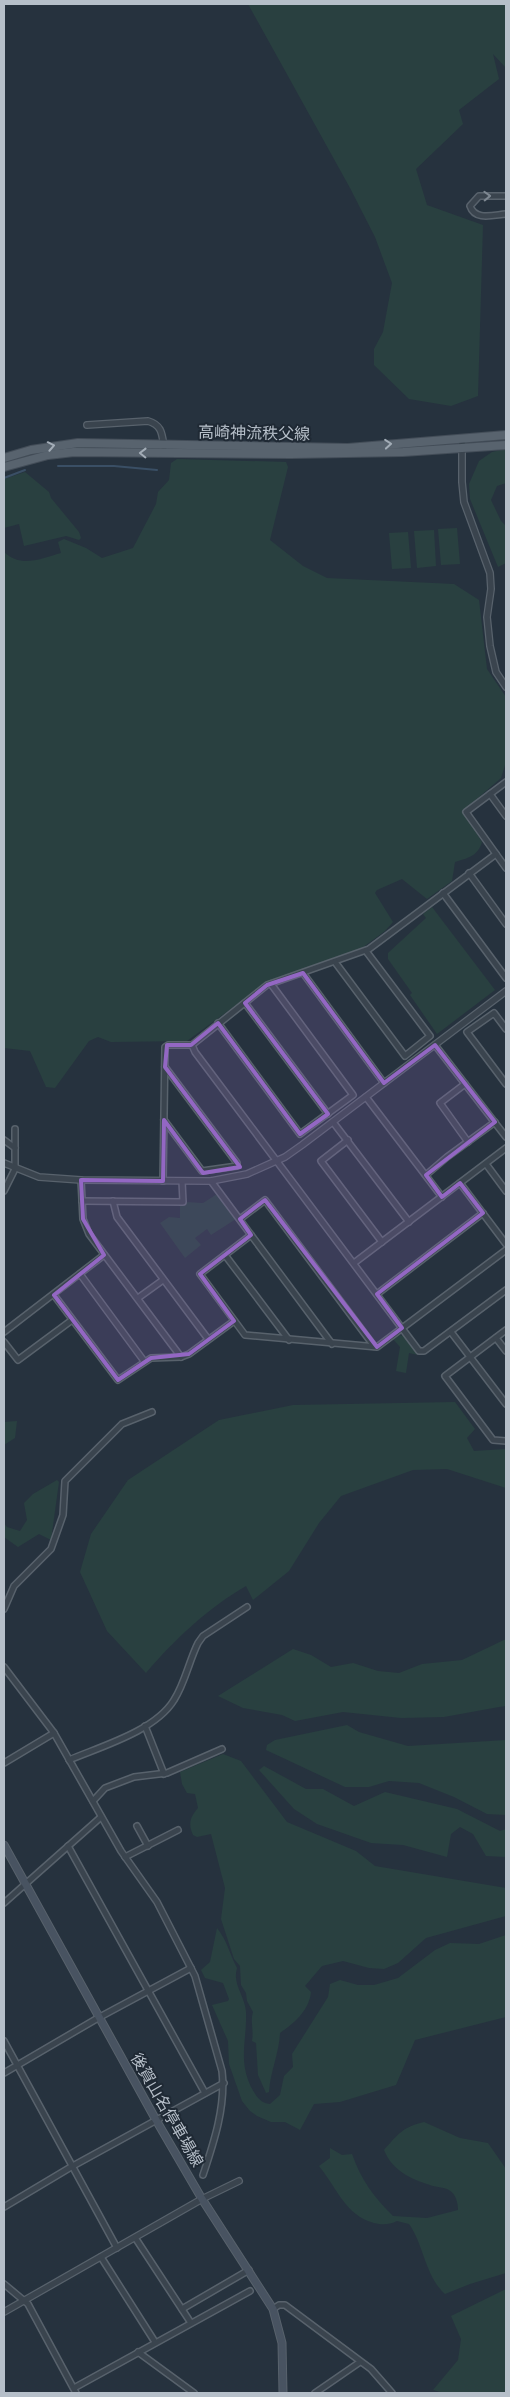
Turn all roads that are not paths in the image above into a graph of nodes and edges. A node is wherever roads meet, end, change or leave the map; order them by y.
1 (506, 196) edge
2 (506, 214) edge
3 (87, 425) dead end
4 (506, 435) edge
5 (462, 438) junction
6 (506, 445) edge
7 (463, 448) junction
8 (165, 449) junction
9 (4, 458) edge
10 (4, 467) edge
11 (506, 687) edge
12 (506, 782) edge
13 (490, 794) junction
14 (506, 816) edge
15 (496, 854) junction
16 (506, 868) edge
17 (469, 874) junction
18 (443, 893) junction
19 (506, 924) edge
20 (366, 951) junction
21 (335, 962) junction
22 (303, 973) junction
23 (506, 978) edge
24 (271, 984) junction
25 (506, 991) edge
26 (245, 1003) junction
27 (218, 1024) junction
28 (506, 1029) edge
29 (192, 1045) junction
30 (435, 1045) junction
31 (165, 1067) junction
32 (384, 1083) junction
33 (466, 1084) junction
34 (506, 1084) edge
35 (366, 1097) junction
36 (328, 1114) junction
37 (164, 1120) junction
38 (333, 1122) junction
39 (495, 1122) junction
40 (15, 1129) dead end
41 (506, 1137) edge
42 (4, 1140) edge
43 (348, 1140) junction
44 (468, 1142) junction
45 (15, 1148) junction
46 (506, 1148) edge
47 (276, 1162) junction
48 (4, 1163) edge
49 (486, 1164) junction
50 (15, 1169) junction
51 (426, 1175) junction
52 (81, 1180) junction
53 (163, 1180) junction
54 (182, 1181) junction
55 (211, 1181) junction
56 (460, 1183) junction
57 (4, 1191) edge
58 (506, 1191) edge
59 (442, 1197) junction
60 (82, 1201) junction
61 (113, 1202) junction
62 (483, 1213) junction
63 (240, 1219) junction
64 (409, 1222) junction
65 (251, 1234) junction
66 (382, 1242) junction
67 (506, 1244) edge
68 (506, 1250) edge
69 (104, 1255) junction
70 (225, 1255) junction
71 (354, 1263) junction
72 (80, 1274) junction
73 (163, 1280) junction
74 (506, 1290) edge
75 (377, 1294) junction
76 (54, 1295) junction
77 (138, 1298) junction
78 (72, 1320) junction
79 (234, 1320) junction
80 (402, 1328) junction
81 (506, 1330) edge
82 (4, 1332) edge
83 (451, 1332) junction
84 (496, 1338) junction
85 (208, 1339) junction
86 (289, 1340) junction
87 (4, 1342) edge
88 (332, 1344) junction
89 (374, 1346) junction
90 (506, 1351) edge
91 (470, 1356) junction
92 (181, 1357) junction
93 (144, 1361) junction
94 (506, 1404) edge
95 (152, 1412) dead end
96 (506, 1441) edge
97 (247, 1607) dead end
98 (4, 1609) edge
99 (4, 1668) edge
100 (145, 1726) junction
101 (54, 1733) junction
102 (222, 1749) dead end
103 (69, 1760) junction
104 (4, 1763) edge
105 (164, 1774) junction
106 (93, 1801) junction
107 (101, 1817) junction
108 (137, 1826) dead end
109 (178, 1830) dead end
110 (4, 1845) edge
111 (68, 1846) junction
112 (148, 1846) junction
113 (125, 1857) junction
114 (25, 1883) junction
115 (4, 1903) edge
116 (191, 1968) junction
117 (149, 1991) junction
118 (98, 2018) junction
119 (4, 2041) edge
120 (18, 2066) junction
121 (4, 2073) edge
122 (224, 2083) junction
123 (205, 2093) junction
124 (156, 2120) junction
125 (71, 2167) junction
126 (203, 2175) dead end
127 (239, 2181) dead end
128 (202, 2199) junction
129 (4, 2208) edge
130 (136, 2239) junction
131 (117, 2248) junction
132 (101, 2257) junction
133 (249, 2270) junction
134 (4, 2284) edge
135 (250, 2291) dead end
136 (26, 2300) junction
137 (182, 2309) junction
138 (273, 2309) junction
139 (4, 2312) edge
140 (191, 2323) junction
141 (156, 2342) junction
142 (138, 2352) junction
143 (360, 2362) junction
144 (75, 2391) edge
145 (194, 2393) edge
146 (283, 2393) edge
147 (315, 2393) edge
148 (392, 2393) edge

2 -> 1 street
3 - 8 street
4 - 5 main road, 高崎神流秩父線
5 - 7 street
8 -> 5 main road, 高崎神流秩父線
6 - 7 main road, 高崎神流秩父線
7 - 8 main road, 高崎神流秩父線
7 - 11 street
9 -> 8 main road, 高崎神流秩父線
8 -> 10 main road, 高崎神流秩父線
12 - 13 street
13 - 14 street
13 - 15 street
15 - 16 street
15 - 17 street
17 - 18 street
17 - 19 street
18 - 20 street
18 - 23 street
20 - 21 street
20 - 21 street
21 - 22 street
22 - 24 street
22 - 32 street
24 - 26 street
24 - 36 street
25 - 30 street
26 - 27 street
26 - 36 street
27 - 29 street
27 - 36 street
28 - 34 street
29 - 31 street
29 - 47 street
30 - 32 street
30 - 33 street
31 - 37 street
31 - 37 street
32 - 35 street
33 - 39 street
33 - 44 street
35 - 38 street
35 - 51 street
37 - 53 street
38 - 43 street
38 - 47 street
39 - 41 street
39 - 44 street
40 - 45 street
42 - 45 street
43 - 64 street
43 - 66 street
44 - 51 street
45 - 50 street
46 - 49 street
47 - 55 street
47 - 71 street
48 - 50 street
49 - 56 street
49 - 58 street
50 - 52 street
50 - 57 street
51 - 59 street
52 - 53 street
52 - 60 street
53 - 54 street
54 - 55 street
54 - 61 street
55 - 63 street
56 - 59 street
56 - 62 street
59 - 64 street
60 - 61 street
60 - 69 street
61 - 73 street
62 - 67 street
62 - 75 street
63 - 65 street
63 - 89 street
64 - 66 street
65 - 70 street
65 - 88 street
66 - 71 street
68 - 80 street
69 - 72 street
69 - 77 street
70 - 79 street
70 - 86 street
71 - 75 street
72 - 76 street
72 - 93 street
73 - 77 street
73 - 85 street
74 - 83 street
75 - 80 street
76 - 78 street
76 - 82 street
77 - 92 street
78 - 87 street
78 - 93 street
79 - 85 street
79 - 86 street
80 - 83 street
80 - 89 street
81 - 84 street
83 - 91 street
84 - 90 street
84 - 91 street
85 - 92 street
86 - 88 street
88 - 89 street
91 - 94 street
91 - 96 street
92 - 93 street
95 - 98 street
97 - 100 street
99 - 101 street
100 - 103 street
100 - 105 street
101 - 103 street
101 - 104 street
102 - 105 street
103 - 106 street
105 - 106 street
106 - 107 street
107 - 111 street
107 - 113 street
108 - 112 street
109 - 112 street
110 - 114 main road, 後賀山名停車場線
111 - 114 street
111 - 117 street
112 - 113 street
113 - 116 street
114 - 115 street
114 - 118 main road, 後賀山名停車場線
116 - 117 street
116 - 122 street
117 - 118 street
117 - 123 street
118 - 120 street
118 - 124 main road, 後賀山名停車場線
119 - 120 street
120 - 121 street
120 - 125 street
122 - 123 street
122 - 126 street
123 - 124 street
124 - 125 street
124 - 128 main road, 後賀山名停車場線
125 - 129 street
125 - 131 street
127 - 128 street
128 - 130 street
128 - 133 main road, 後賀山名停車場線
130 - 131 street
130 - 137 street
131 - 132 street
132 - 136 street
132 - 141 street
133 - 137 street
133 - 138 main road, 後賀山名停車場線
134 - 136 street
135 - 140 street
136 - 139 street
136 - 144 street
137 - 140 street
138 - 143 street
138 - 146 main road, 後賀山名停車場線
140 - 141 street
141 - 142 street
142 - 144 street
142 - 145 street
143 - 147 street
143 - 148 street

